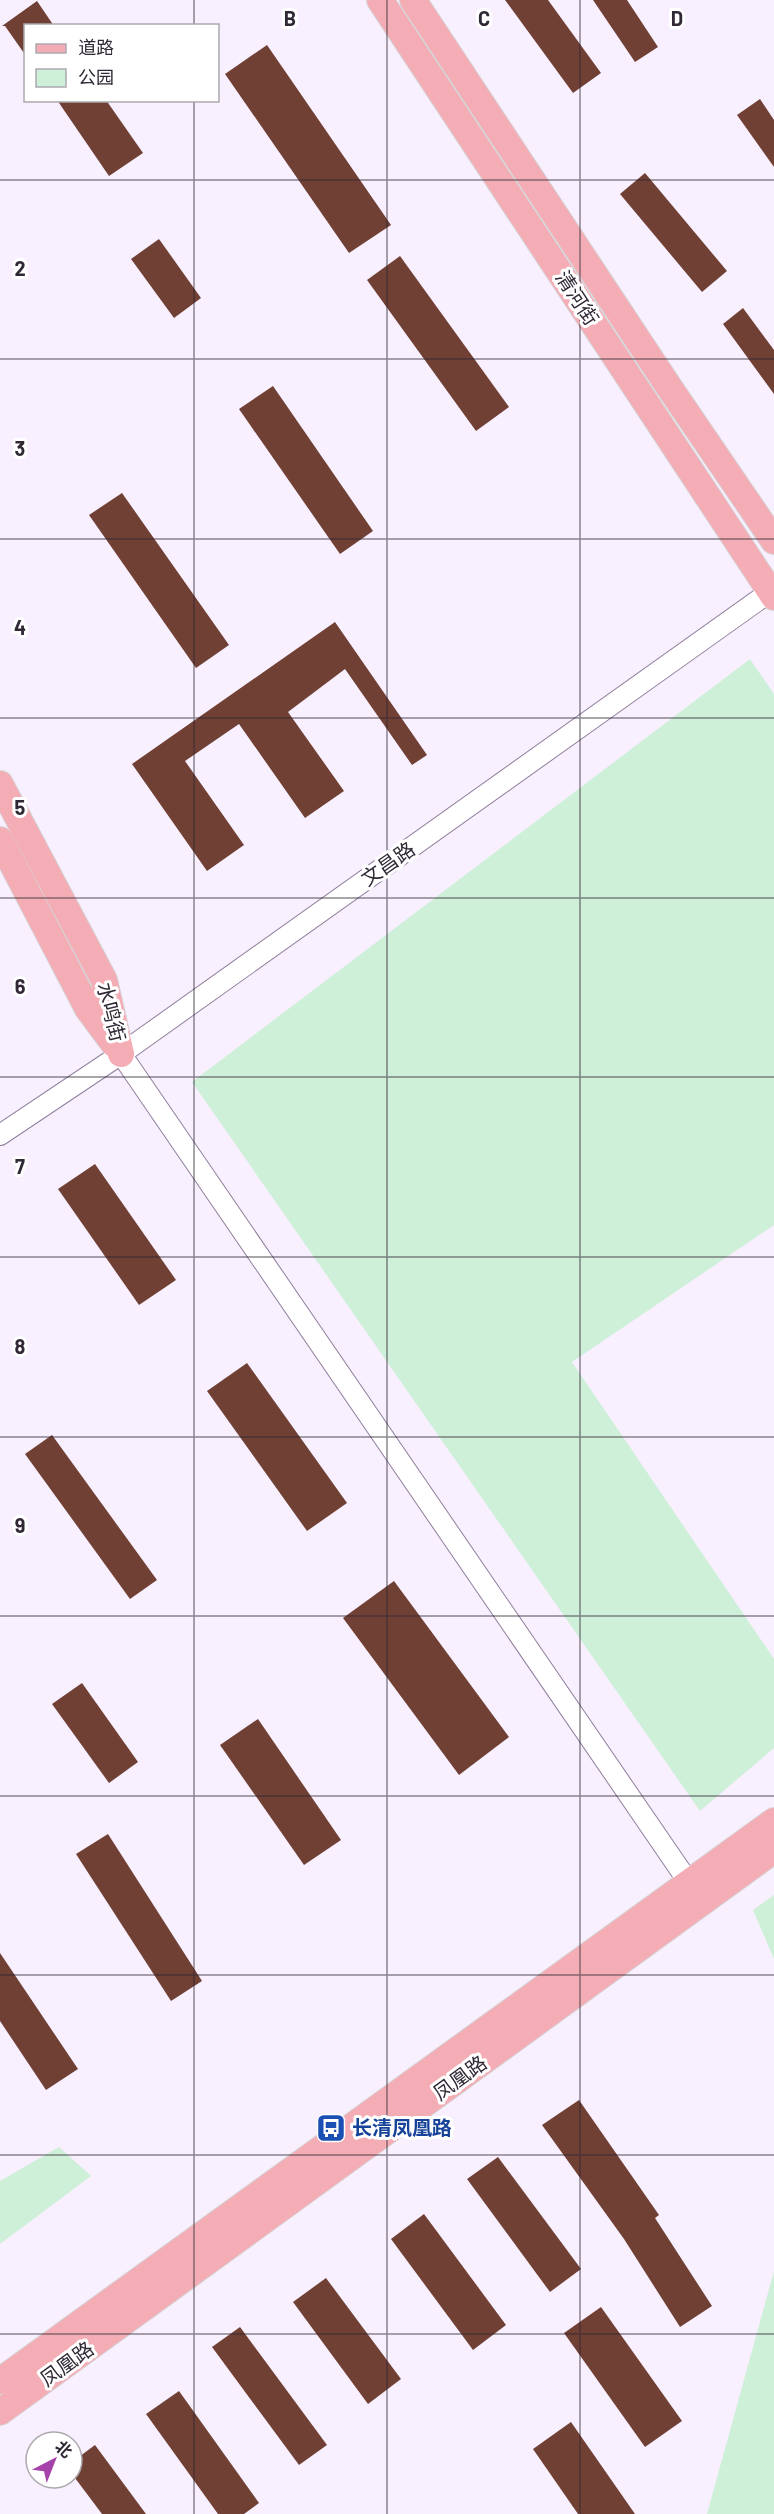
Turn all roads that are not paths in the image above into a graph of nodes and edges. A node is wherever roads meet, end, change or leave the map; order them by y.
1 (380, 0) edge
2 (413, 0) edge
3 (774, 541) edge
4 (773, 592) edge
5 (0, 784) edge
6 (0, 840) edge
7 (121, 1054) junction
8 (0, 1135) edge
9 (774, 1821) edge
10 (774, 1850) edge
11 (696, 1892) junction
12 (0, 2381) edge
13 (0, 2412) edge

1 - 4 main road, 清河街
2 - 3 main road, 清河街
4 - 7 street, 文昌路
5 - 7 main road, 水鸣街
6 - 7 main road, 水鸣街
7 - 8 street, 文昌路
7 - 11 street
9 - 11 main road, 凤凰路
10 - 11 main road, 凤凰路
11 - 12 main road, 凤凰路
11 - 13 main road, 凤凰路

